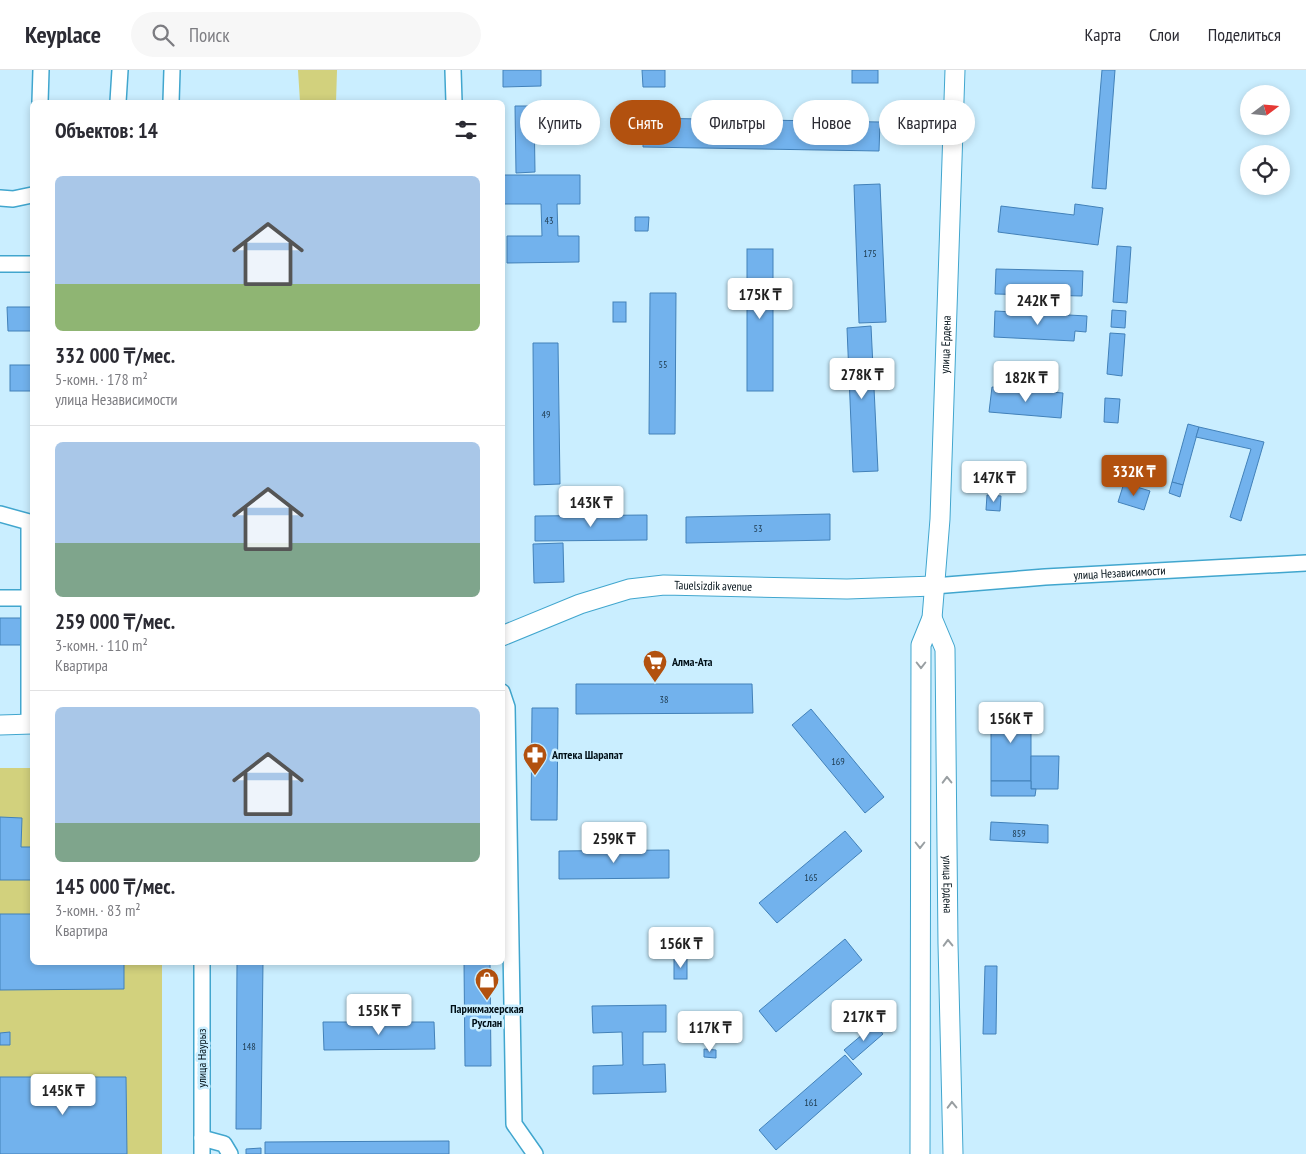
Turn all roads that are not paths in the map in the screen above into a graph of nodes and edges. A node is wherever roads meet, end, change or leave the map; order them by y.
1 (41, 70) edge
2 (120, 70) edge
3 (172, 70) edge
4 (453, 70) edge
5 (955, 70) edge
6 (40, 100) edge
7 (118, 100) edge
8 (171, 100) edge
9 (454, 100) edge
10 (30, 195) edge
11 (0, 198) edge
12 (0, 264) edge
13 (30, 264) edge
14 (0, 514) edge
15 (1306, 563) edge
16 (934, 586) junction
17 (0, 598) edge
18 (29, 598) junction
19 (932, 618) junction
20 (505, 635) edge
21 (30, 661) edge
22 (505, 701) edge
23 (30, 724) edge
24 (0, 725) edge
25 (202, 965) edge
26 (202, 1138) junction
27 (202, 1154) edge
28 (230, 1154) edge
29 (535, 1154) edge
30 (920, 1154) edge
31 (953, 1154) edge

1 - 6 street
2 - 7 street
3 - 8 street
4 - 9 street
5 - 16 street, улица Ердена
10 - 11 street
12 - 13 street
14 - 18 street
15 - 16 street, улица Независимости
16 - 19 street, улица Ердена
16 - 20 street, Tauelsizdik avenue
17 - 18 street
18 - 21 street
19 -> 30 street, улица Ердена
31 -> 19 street, улица Ердена
22 - 29 street
23 - 24 street
25 - 26 street, улица Наурыз
26 - 27 street, улица Наурыз
26 - 28 street

